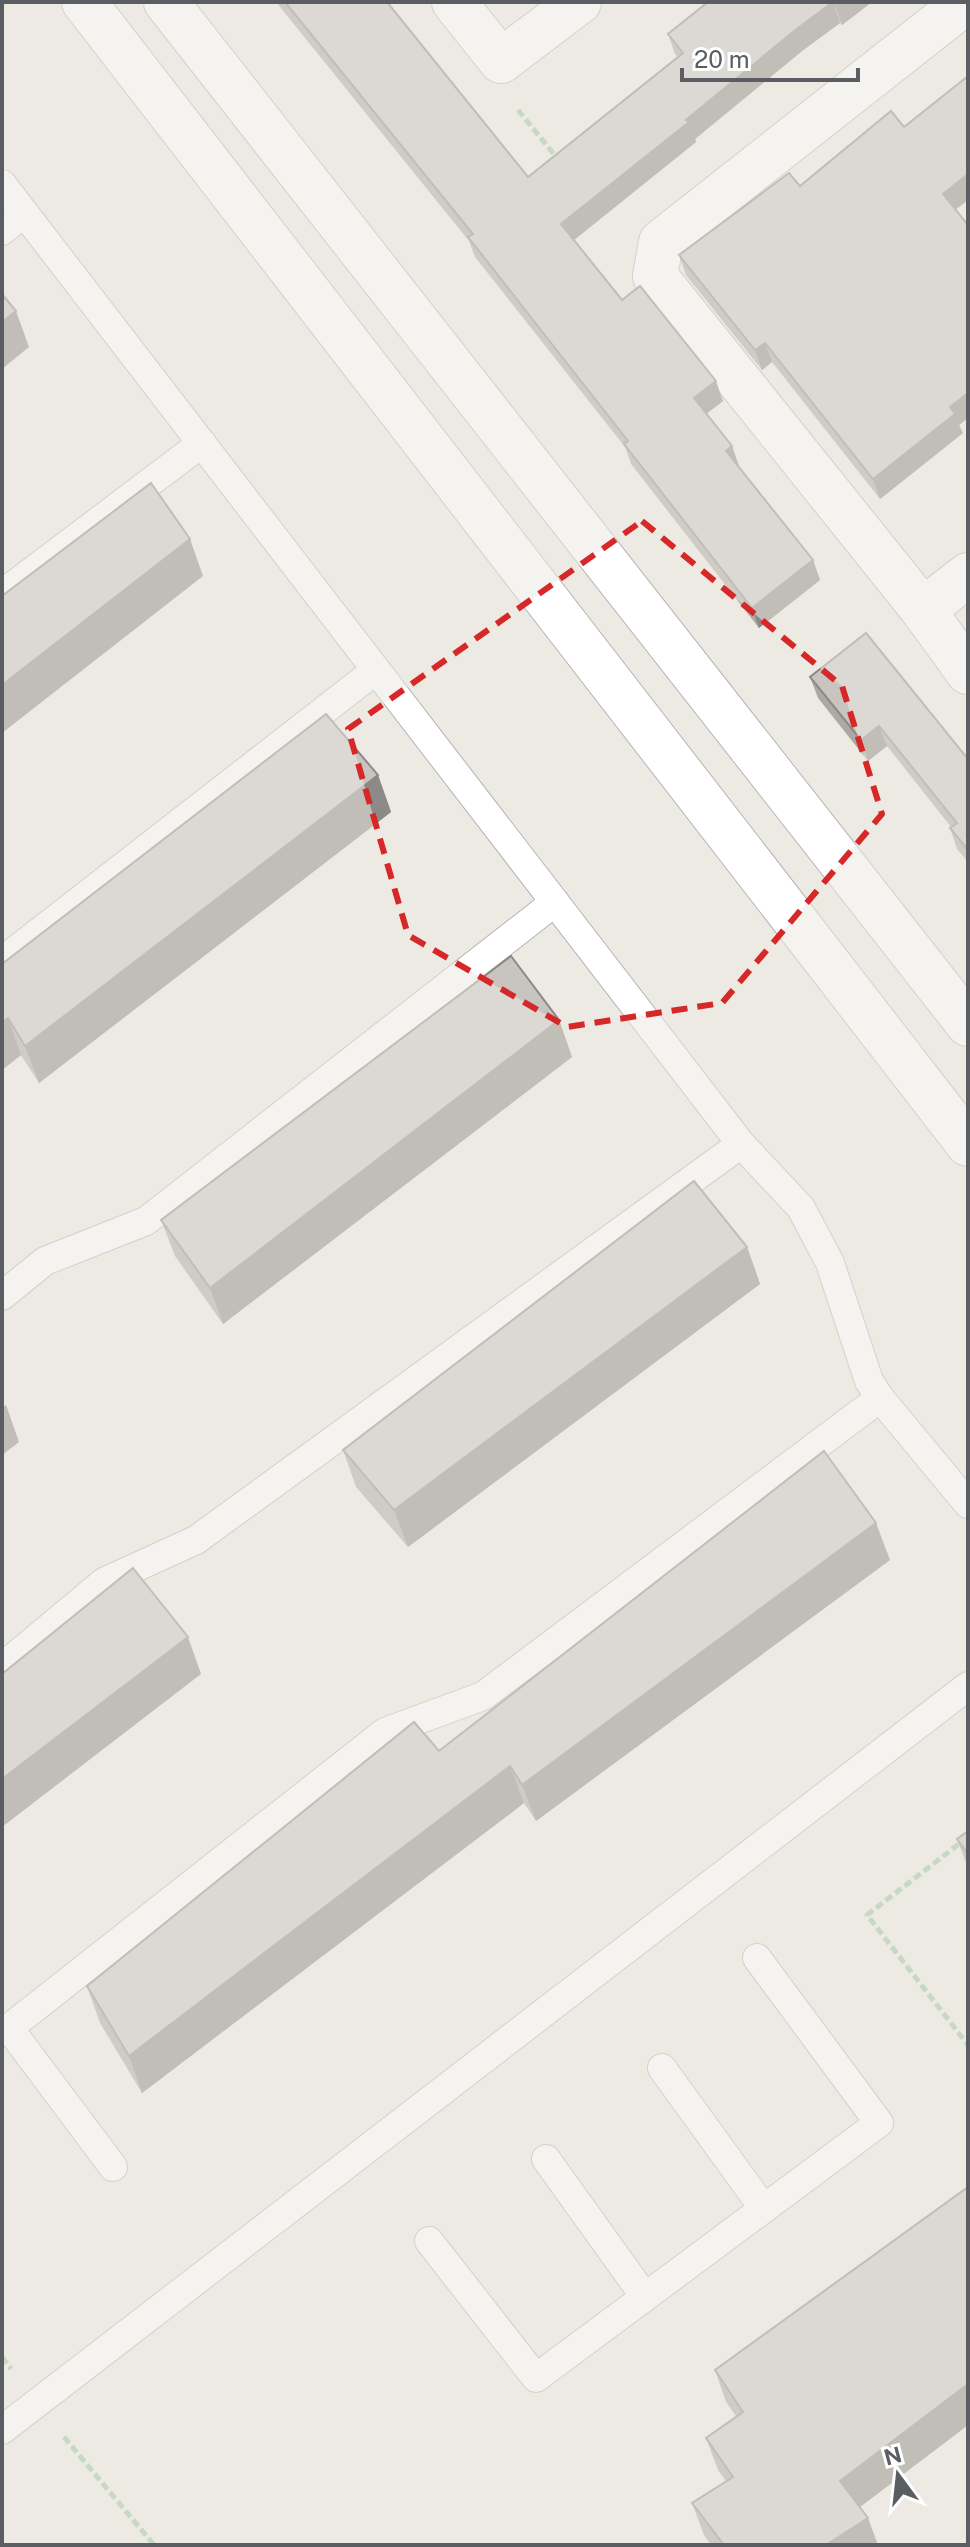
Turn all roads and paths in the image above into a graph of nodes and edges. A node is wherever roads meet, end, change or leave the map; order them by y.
1 (84, 2) edge
2 (166, 2) edge
3 (454, 2) edge
4 (579, 2) edge
5 (966, 2) edge
6 (501, 61) junction
7 (560, 161) edge
8 (2, 184) edge
9 (24, 213) junction
10 (2, 231) edge
11 (202, 443) junction
12 (968, 575) edge
13 (2, 594) edge
14 (923, 610) junction
15 (376, 670) junction
16 (968, 672) edge
17 (555, 902) junction
18 (2, 961) edge
19 (968, 1024) edge
20 (741, 1144) junction
21 (968, 1144) edge
22 (2, 1296) edge
23 (880, 1398) junction
24 (968, 1504) edge
25 (2, 1667) edge
26 (968, 1686) edge
27 (968, 1837) edge
28 (757, 1958) dead end
29 (968, 2045) edge
30 (662, 2068) dead end
31 (546, 2159) dead end
32 (113, 2167) dead end
33 (764, 2209) junction
34 (429, 2241) dead end
35 (645, 2297) junction
36 (2, 2357) edge
37 (35, 2403) junction
38 (2, 2430) edge
39 (154, 2545) edge

1 - 21 street
2 - 19 street
3 - 6 street
4 - 6 street
5 - 14 street
6 - 7 path
8 - 9 lane
9 - 10 lane
9 - 11 lane
11 - 13 lane
11 - 15 lane
12 - 14 street
14 - 16 street
15 - 17 lane
15 - 18 lane
17 - 20 lane
17 - 22 lane
20 - 23 lane
20 - 25 lane
23 - 24 lane
23 - 32 lane
26 - 37 lane
27 - 29 path
28 - 33 lane
30 - 33 lane
31 - 35 lane
33 - 35 lane
34 - 35 lane
36 - 37 path
37 - 38 lane
37 - 39 path

